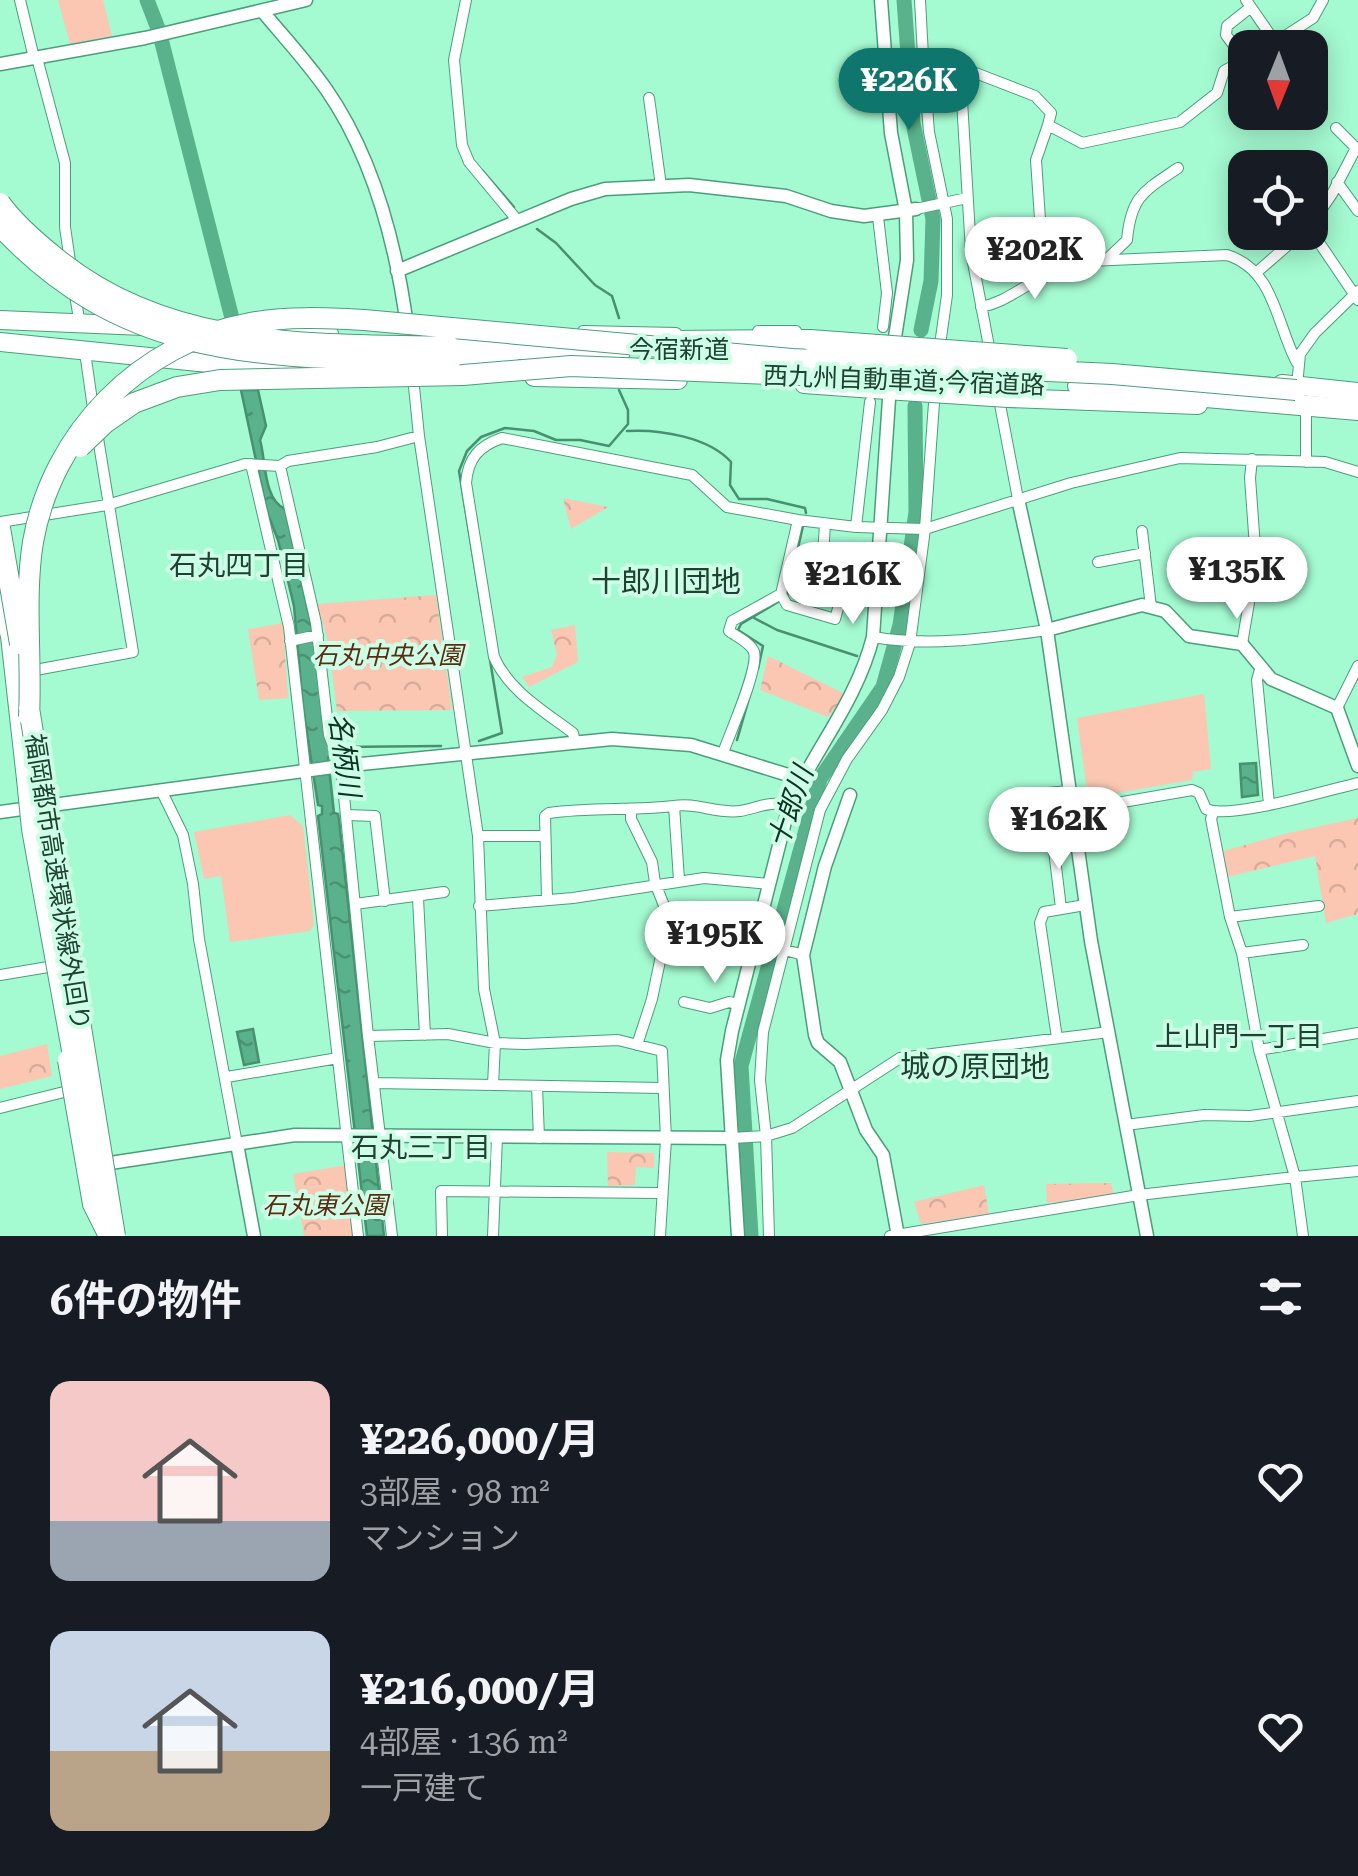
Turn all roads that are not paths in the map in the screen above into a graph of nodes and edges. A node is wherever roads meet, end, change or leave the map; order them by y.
1 (20, 0) edge
2 (306, 0) edge
3 (466, 0) edge
4 (881, 0) edge
5 (895, 0) edge
6 (920, 0) edge
7 (1323, 0) edge
8 (1248, 4) edge
9 (263, 12) junction
10 (1228, 38) edge
11 (923, 56) junction
12 (35, 58) junction
13 (0, 64) edge
14 (960, 68) junction
15 (1228, 68) edge
16 (649, 98) dead end
17 (1048, 125) junction
18 (1336, 128) dead end
19 (1178, 168) dead end
20 (1337, 182) junction
21 (662, 186) junction
22 (1328, 197) edge
23 (967, 198) junction
24 (946, 201) junction
25 (0, 203) edge
26 (911, 210) junction
27 (1358, 211) edge
28 (878, 217) junction
29 (518, 221) junction
30 (0, 226) edge
31 (1282, 250) edge
32 (1325, 250) edge
33 (1105, 261) junction
34 (1044, 263) junction
35 (397, 271) junction
36 (1256, 272) junction
37 (1357, 295) edge
38 (981, 306) junction
39 (0, 320) edge
40 (80, 325) junction
41 (883, 327) dead end
42 (408, 339) junction
43 (0, 342) edge
44 (532, 346) junction
45 (444, 349) junction
46 (85, 352) junction
47 (897, 355) junction
48 (792, 359) junction
49 (1298, 363) junction
50 (570, 366) junction
51 (414, 374) junction
52 (1297, 388) junction
53 (895, 391) junction
54 (1358, 394) edge
55 (870, 402) dead end
56 (1306, 410) junction
57 (1358, 413) edge
58 (419, 436) junction
59 (1252, 460) junction
60 (1306, 462) junction
61 (251, 464) junction
62 (280, 466) junction
63 (1358, 472) edge
64 (1018, 498) junction
65 (107, 505) junction
66 (798, 520) junction
67 (826, 524) junction
68 (0, 525) edge
69 (856, 526) junction
70 (881, 526) junction
71 (923, 529) junction
72 (1142, 531) dead end
73 (0, 545) edge
74 (1145, 553) junction
75 (1098, 562) dead end
76 (781, 594) junction
77 (0, 595) edge
78 (1151, 607) junction
79 (1047, 630) junction
80 (318, 636) junction
81 (872, 637) junction
82 (15, 640) junction
83 (290, 640) junction
84 (910, 643) junction
85 (1242, 644) junction
86 (1261, 666) junction
87 (1358, 666) edge
88 (24, 672) dead end
89 (1337, 708) junction
90 (30, 717) junction
91 (575, 742) junction
92 (1355, 749) edge
93 (465, 752) junction
94 (723, 753) junction
95 (341, 766) junction
96 (1358, 766) edge
97 (308, 772) junction
98 (802, 779) junction
99 (1358, 783) edge
100 (161, 790) junction
101 (1068, 792) junction
102 (850, 794) dead end
103 (1269, 804) junction
104 (674, 806) junction
105 (789, 806) junction
106 (1071, 810) junction
107 (631, 811) junction
108 (0, 812) edge
109 (1213, 812) junction
110 (346, 815) junction
111 (478, 836) junction
112 (544, 836) junction
113 (49, 851) dead end
114 (679, 880) junction
115 (655, 883) junction
116 (769, 884) junction
117 (444, 892) dead end
118 (418, 898) junction
119 (547, 899) junction
120 (386, 901) junction
121 (356, 904) junction
122 (1085, 905) junction
123 (479, 906) junction
124 (1319, 906) dead end
125 (1062, 908) junction
126 (1230, 917) junction
127 (754, 941) junction
128 (1303, 945) dead end
129 (785, 950) junction
130 (1242, 954) junction
131 (803, 955) junction
132 (54, 966) dead end
133 (0, 975) edge
134 (684, 1002) dead end
135 (738, 1004) junction
136 (1109, 1032) junction
137 (1358, 1033) edge
138 (425, 1034) junction
139 (368, 1036) junction
140 (1057, 1038) junction
141 (495, 1043) junction
142 (636, 1045) junction
143 (1259, 1050) junction
144 (338, 1058) junction
145 (227, 1077) junction
146 (374, 1083) junction
147 (493, 1085) junction
148 (537, 1086) junction
149 (662, 1088) junction
150 (73, 1090) dead end
151 (850, 1090) junction
152 (1358, 1101) edge
153 (0, 1108) edge
154 (1276, 1111) junction
155 (1126, 1125) junction
156 (348, 1136) junction
157 (382, 1136) junction
158 (766, 1136) junction
159 (497, 1138) junction
160 (539, 1138) junction
161 (732, 1138) junction
162 (666, 1139) junction
163 (237, 1144) junction
164 (91, 1165) junction
165 (1358, 1170) edge
166 (1296, 1178) junction
167 (493, 1192) junction
168 (660, 1193) junction
169 (1139, 1195) junction
170 (110, 1236) edge
171 (254, 1236) edge
172 (358, 1236) edge
173 (392, 1236) edge
174 (442, 1236) edge
175 (493, 1236) edge
176 (660, 1236) edge
177 (738, 1236) edge
178 (770, 1236) edge
179 (895, 1236) edge
180 (1146, 1236) edge
181 (1303, 1236) edge

1 - 12 street
2 - 9 street
3 - 29 street
4 - 5 street
4 - 26 street
6 - 11 street
7 - 8 street
8 - 10 street
9 - 12 street
9 - 35 street
11 - 14 street
11 - 24 street
12 - 13 street
12 - 40 street
14 - 17 street
14 - 23 street
15 - 17 street
16 - 21 street
17 - 34 street
18 - 20 street
19 - 33 street
20 - 22 street
20 - 27 street
21 - 28 street
21 - 29 street
23 - 24 street
23 - 38 street
24 - 26 street
24 - 71 street
25 - 45 highway, bridge
26 - 28 street
26 - 47 street
28 - 41 street
29 - 35 street
30 - 45 highway, bridge
31 - 36 street
32 - 37 street
33 - 34 street
33 - 36 street
34 - 38 street
35 - 42 street
36 - 49 street
37 - 49 street
38 - 64 street
39 - 40 highway, 今宿新道
40 - 42 highway, 今宿新道, bridge
42 - 45 highway, 今宿新道
42 - 51 street
43 - 46 highway, 今宿新道
44 - 45 highway, 今宿新道
44 - 47 highway, 今宿新道
44 - 52 highway, bridge
45 - 47 street
45 - 48 highway, 西九州自動車道;今宿道路, bridge
45 - 50 highway, 西九州自動車道;今宿道路, bridge
46 - 51 highway, 今宿新道
46 - 65 street
47 - 52 highway, 今宿新道, bridge
47 - 53 street
48 - 52 highway, 西九州自動車道;今宿道路, bridge
48 - 90 highway, bridge
49 - 52 street
50 - 57 highway, 西九州自動車道;今宿道路, bridge
50 - 82 highway, bridge
51 - 53 highway, 今宿新道
51 - 58 street
52 - 54 highway, 西九州自動車道;今宿道路
53 - 56 highway, 今宿新道, bridge
53 - 70 street
55 - 69 street
56 - 57 highway, 今宿新道
56 - 60 street
58 - 62 street
58 - 93 street
59 - 60 street
59 - 64 street
59 - 85 street
60 - 63 street
61 - 62 street
61 - 65 street
61 - 83 street
62 - 80 street
64 - 71 street
64 - 79 street
65 - 68 street
65 - 88 street
66 - 67 street
66 - 76 street
66 - 91 street
67 - 69 street
67 - 76 street
68 - 82 highway, 福岡都市高速環状線外回り, bridge
69 - 70 street
70 - 71 street
70 - 81 street
71 - 84 street
72 - 74 street
73 - 90 highway, bridge
74 - 75 street
74 - 78 street
76 - 94 street
77 - 82 highway
78 - 79 street
78 - 85 street
79 - 84 street
79 - 101 street
80 - 83 street
80 - 95 street
81 - 84 street
81 - 98 street
82 - 164 highway, bridge
82 - 170 highway, 福岡都市高速環状線外回り, bridge
83 - 97 street
84 - 129 street
85 - 86 street
86 - 89 street
86 - 103 street
87 - 89 street
89 - 92 street
90 - 164 highway, bridge
91 - 93 street
91 - 94 street
92 - 96 street
93 - 95 street
93 - 111 street
94 - 98 street
95 - 97 street
95 - 110 street
97 - 100 street
97 - 144 street
98 - 105 street
99 - 103 street
100 - 108 street
100 - 145 street
101 - 106 street
101 - 125 street
102 - 131 street
103 - 109 street
104 - 105 street
104 - 107 street
104 - 114 street
105 - 116 street
106 - 109 street
106 - 122 street
107 - 112 street
107 - 115 street
109 - 126 street
110 - 120 street
110 - 121 street
111 - 112 street
111 - 123 street
112 - 119 street
113 - 170 highway, bridge
114 - 115 street
114 - 116 street
115 - 119 street
115 - 142 street
116 - 127 street
117 - 118 street
118 - 120 street
118 - 138 street
119 - 123 street
120 - 121 street
121 - 139 street
122 - 125 street
122 - 136 street
123 - 141 street
124 - 126 street
125 - 140 street
126 - 130 street
127 - 129 street
127 - 135 street
128 - 130 street
129 - 131 street
129 - 158 street
130 - 143 street
131 - 151 street
132 - 133 street
134 - 135 street
135 - 161 street
136 - 140 street
136 - 155 street
137 - 143 street
138 - 139 street
138 - 141 street
139 - 146 street
140 - 151 street
141 - 142 street
141 - 147 street
142 - 149 street
143 - 154 street
144 - 145 street
144 - 156 street
145 - 163 street
146 - 147 street
146 - 157 street
147 - 148 street
148 - 149 street
148 - 160 street
149 - 162 street
150 - 153 street
151 - 158 street
151 - 179 street
152 - 154 street
154 - 155 street
154 - 166 street
155 - 169 street
156 - 157 street
156 - 163 street
156 - 172 street
157 - 159 street
157 - 173 street
158 - 161 street
158 - 178 street
159 - 160 street
159 - 167 street
160 - 162 street
161 - 162 street
161 - 177 street
162 - 168 street
163 - 164 street
163 - 171 street
164 - 170 highway, bridge
165 - 166 street
166 - 169 street
166 - 181 street
167 - 168 street
167 - 174 street
167 - 175 street
168 - 176 street
169 - 179 street
169 - 180 street

